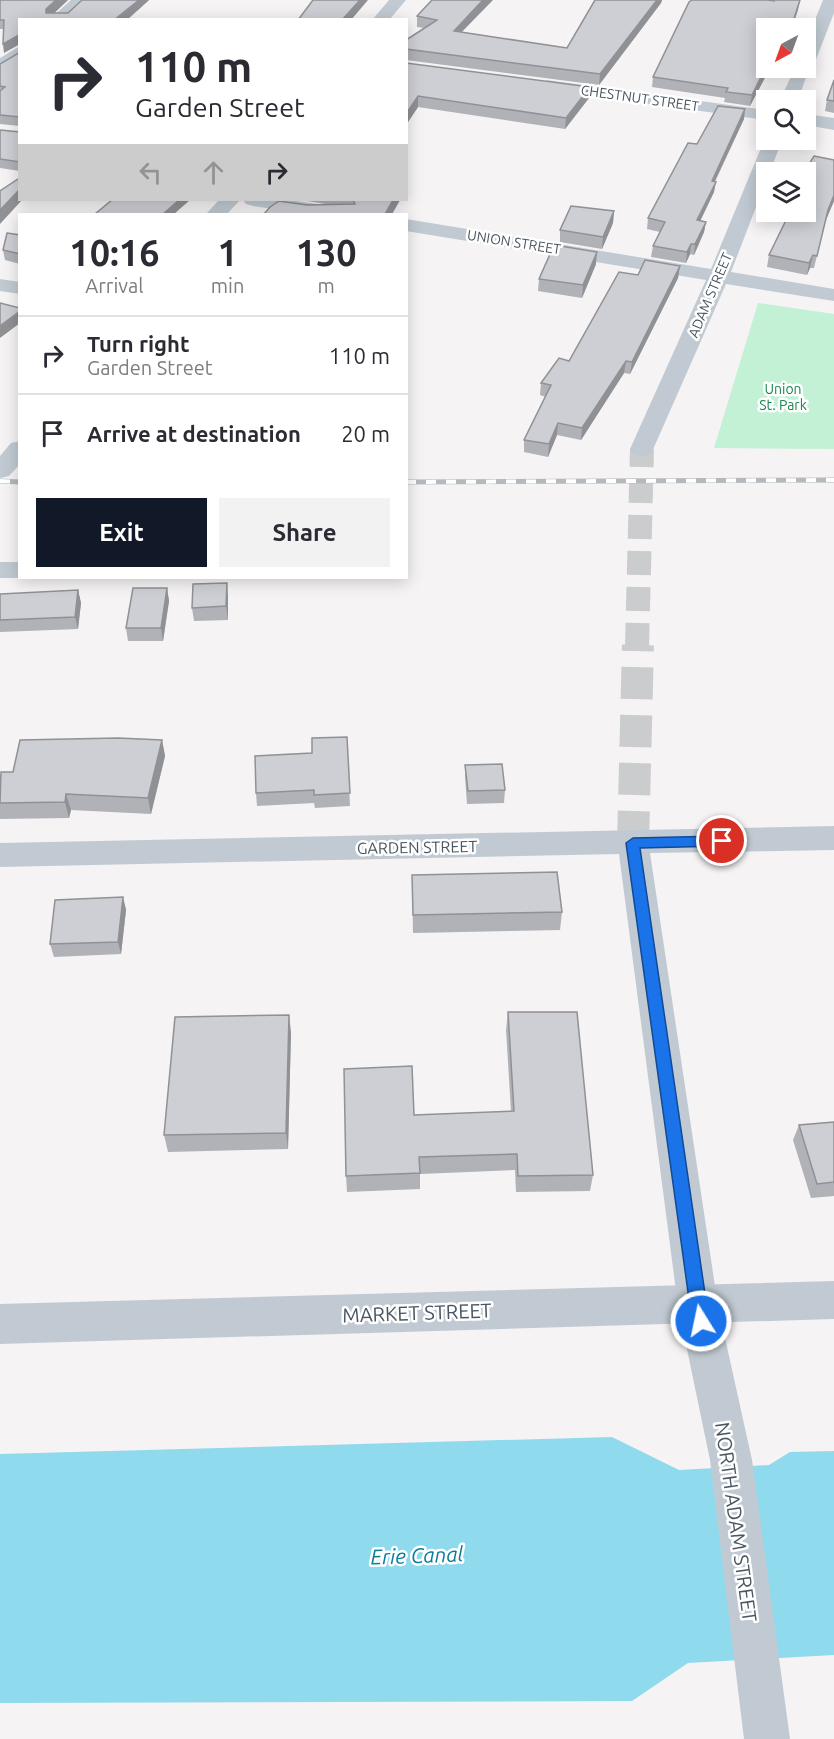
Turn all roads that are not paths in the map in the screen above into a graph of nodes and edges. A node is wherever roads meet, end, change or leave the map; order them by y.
1 (81, 0) edge
2 (398, 0) edge
3 (831, 0) edge
4 (59, 18) edge
5 (383, 18) edge
6 (816, 37) edge
7 (18, 53) edge
8 (0, 67) edge
9 (524, 82) edge
10 (756, 114) edge
11 (816, 121) edge
12 (834, 124) edge
13 (769, 150) edge
14 (229, 201) edge
15 (260, 201) edge
16 (217, 213) edge
17 (338, 213) edge
18 (408, 225) edge
19 (719, 276) junction
20 (0, 285) edge
21 (18, 288) edge
22 (834, 295) edge
23 (642, 449) tunnel mouth
24 (18, 450) edge
25 (0, 471) edge
26 (0, 570) edge
27 (18, 570) edge
28 (834, 838) edge
29 (633, 843) junction
30 (0, 855) edge
31 (834, 1300) edge
32 (698, 1305) junction
33 (0, 1324) edge
34 (764, 1720) edge

1 - 4 street
2 - 5 street
3 - 6 street
7 - 8 street
9 - 10 street, CHESTNUT STREET
11 - 12 street
13 - 19 street, ADAM STREET
14 - 16 street
15 - 17 street
18 - 19 street, UNION STREET
19 - 22 street, UNION STREET
19 - 23 street, ADAM STREET
20 - 21 street
24 - 25 street
26 - 27 street
28 - 29 street, GARDEN STREET
29 - 30 street, GARDEN STREET
29 - 32 street
31 - 32 street, MARKET STREET
32 - 33 street, MARKET STREET
32 - 34 street, NORTH ADAM STREET

